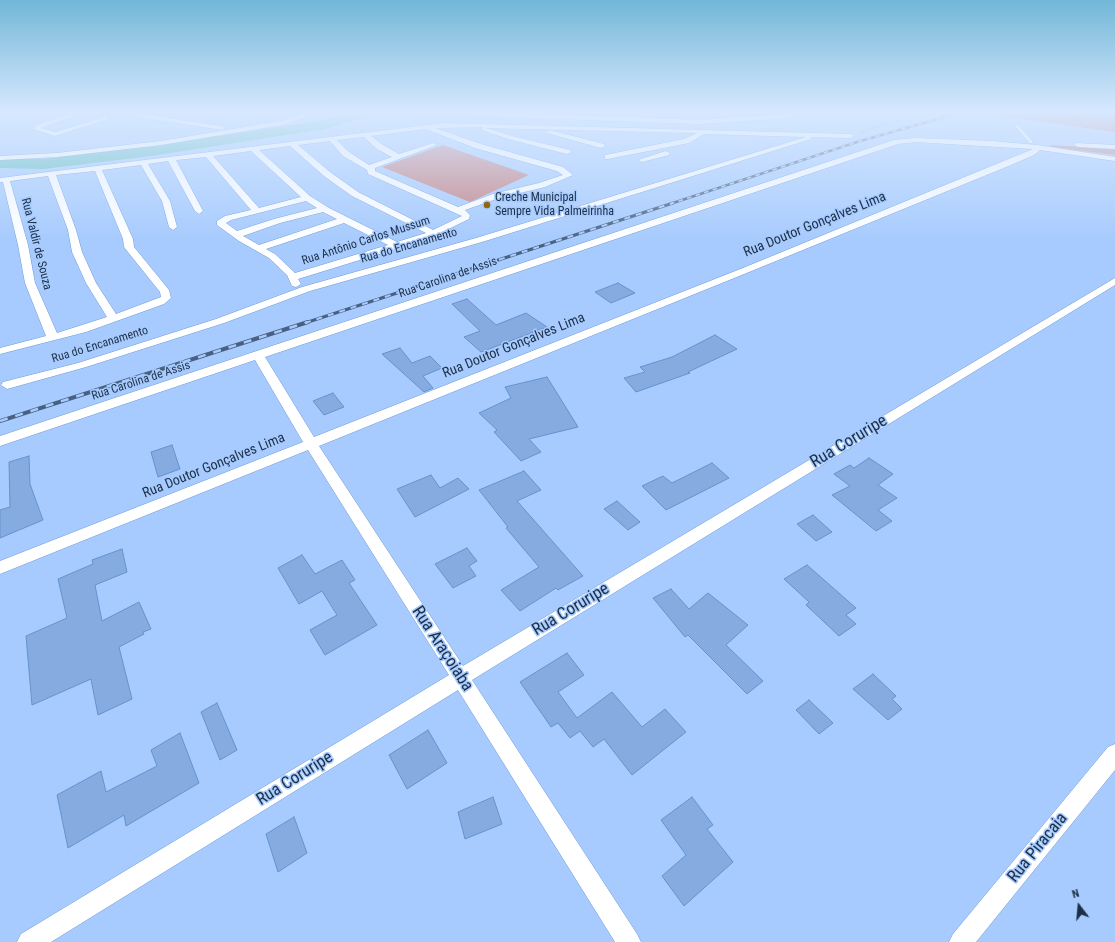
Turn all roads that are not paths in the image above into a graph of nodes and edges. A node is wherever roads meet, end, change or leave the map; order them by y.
1 (55, 155) edge
2 (208, 155) joint
3 (260, 155) edge
4 (305, 155) edge
5 (349, 155) edge
6 (395, 155) edge
7 (403, 155) edge
8 (510, 155) edge
9 (617, 155) edge
10 (658, 155) edge
11 (754, 155) edge
12 (859, 155) edge
13 (1026, 155) edge
14 (1093, 155) edge
15 (398, 157) junction
16 (608, 157) dead end
17 (0, 158) edge
18 (171, 159) junction
19 (1115, 159) edge
20 (642, 160) dead end
21 (143, 162) junction
22 (96, 167) junction
23 (370, 169) junction
24 (51, 173) junction
25 (3, 179) edge
26 (307, 198) junction
27 (325, 209) junction
28 (257, 210) junction
29 (457, 210) junction
30 (199, 211) dead end
31 (346, 219) junction
32 (173, 227) dead end
33 (433, 233) junction
34 (236, 234) junction
35 (397, 246) junction
36 (258, 248) junction
37 (293, 277) junction
38 (1115, 281) edge
39 (300, 292) junction
40 (114, 319) junction
41 (53, 338) junction
42 (0, 351) edge
43 (258, 355) junction
44 (7, 385) dead end
45 (0, 441) edge
46 (311, 444) junction
47 (0, 568) edge
48 (460, 678) junction
49 (1115, 754) edge
50 (29, 942) edge
51 (629, 942) edge
52 (961, 942) edge

1 - 17 street
2 - 18 street
2 - 28 street
3 - 26 street
4 - 33 street
5 - 23 street
6 - 15 street
7 - 15 street
8 - 29 street
9 - 16 street
10 - 20 street
11 - 39 street, Rua do Encanamento
12 - 43 street, Rua Carolina de Assis
13 - 46 street, Rua Doutor Gonçalves Lima
14 - 19 street
15 - 23 street
18 - 21 street
18 - 30 street
21 - 22 street
21 - 32 street
22 - 24 street
22 - 40 street
23 - 29 street
24 - 25 street
24 - 40 street
25 - 41 street, Rua Valdir de Souza
26 - 27 street
26 - 28 street
27 - 31 street
27 - 34 street
28 - 34 street
29 - 33 street, Rua Antônio Carlos Mussum
31 - 35 street
31 - 36 street
33 - 35 street, Rua Antônio Carlos Mussum
34 - 36 street
35 - 37 street, Rua Antônio Carlos Mussum
36 - 37 street
37 - 39 street
38 - 48 street, Rua Coruripe
39 - 44 street, Rua do Encanamento
40 - 41 street
41 - 42 street
43 - 45 street, Rua Carolina de Assis
43 - 46 street, Rua Araçoiaba
46 - 47 street, Rua Doutor Gonçalves Lima
46 - 48 street, Rua Araçoiaba
48 - 50 street, Rua Coruripe
48 - 51 street, Rua Araçoiaba
49 - 52 street, Rua Piracaia

